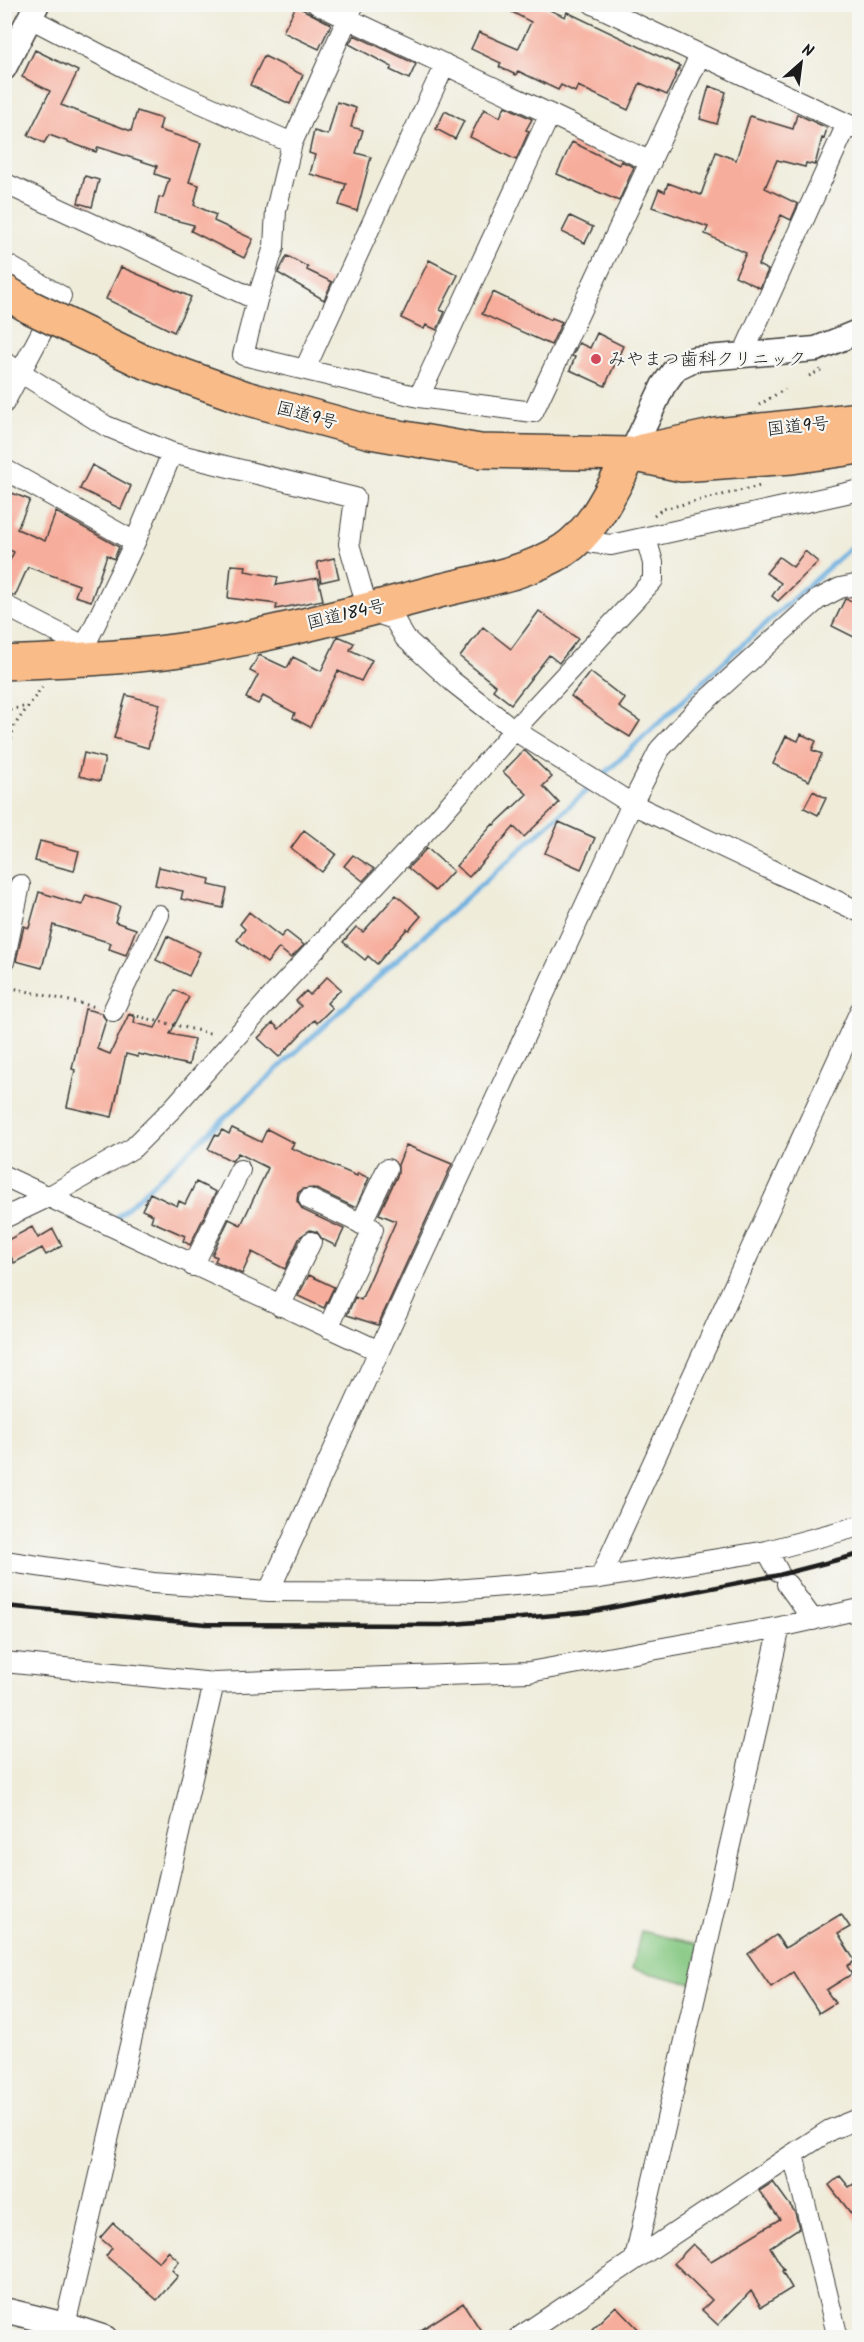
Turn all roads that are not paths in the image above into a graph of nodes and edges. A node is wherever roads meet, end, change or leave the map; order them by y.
1 (317, 4) edge
2 (593, 4) edge
3 (34, 11) edge
4 (350, 12) edge
5 (700, 55) junction
6 (445, 64) junction
7 (4, 68) edge
8 (550, 114) junction
9 (853, 127) edge
10 (292, 143) junction
11 (651, 162) junction
12 (4, 183) edge
13 (4, 263) edge
14 (4, 291) edge
15 (257, 300) junction
16 (860, 331) edge
17 (743, 354) junction
18 (4, 362) edge
19 (305, 369) junction
20 (22, 372) junction
21 (419, 397) junction
22 (4, 403) edge
23 (860, 419) edge
24 (860, 447) edge
25 (172, 453) junction
26 (631, 454) junction
27 (4, 469) edge
28 (860, 490) edge
29 (581, 536) junction
30 (646, 538) junction
31 (135, 542) junction
32 (860, 584) edge
33 (4, 604) edge
34 (368, 610) junction
35 (74, 656) junction
36 (4, 663) edge
37 (514, 730) junction
38 (632, 804) junction
39 (20, 885) dead end
40 (860, 912) edge
41 (159, 915) dead end
42 (4, 962) edge
43 (113, 1011) dead end
44 (860, 1011) edge
45 (387, 1169) dead end
46 (240, 1170) dead end
47 (4, 1176) edge
48 (48, 1197) junction
49 (309, 1199) dead end
50 (4, 1218) edge
51 (361, 1224) junction
52 (311, 1242) dead end
53 (193, 1266) junction
54 (280, 1306) junction
55 (328, 1328) junction
56 (379, 1352) junction
57 (860, 1526) edge
58 (767, 1551) junction
59 (4, 1561) edge
60 (600, 1578) junction
61 (269, 1591) junction
62 (850, 1611) edge
63 (813, 1620) junction
64 (860, 1622) edge
65 (780, 1627) junction
66 (4, 1662) edge
67 (214, 1683) junction
68 (860, 2118) edge
69 (793, 2154) junction
70 (635, 2258) junction
71 (4, 2310) edge
72 (64, 2331) edge
73 (105, 2337) edge
74 (518, 2337) edge
75 (838, 2337) edge

1 - 4 street
2 - 5 street
3 - 7 street
3 - 10 street
4 - 6 street
4 - 10 street
5 - 9 street
5 - 11 street
6 - 8 street
6 - 19 street
8 - 11 street
8 - 21 street
9 - 17 street
10 - 15 street
11 - 21 street
12 - 15 street
13 - 20 street
14 - 26 highway, 国道9号, bridge
15 - 19 street
16 - 17 street
17 - 26 street
18 - 20 street
19 - 21 street
20 - 22 street
20 - 25 street
23 - 26 highway, 国道9号
24 - 26 highway, 国道9号
25 - 31 street
25 - 34 street
26 - 29 highway, 国道184号
27 - 31 street
28 - 30 street
29 - 30 street
29 - 34 highway, 国道184号
30 - 37 street
31 - 35 street
32 - 38 street
33 - 35 street
34 - 35 highway, 国道184号
34 - 37 street
35 - 36 highway, 国道184号
37 - 38 street
37 - 48 street
38 - 40 street
38 - 56 street
39 - 42 street
41 - 43 street
44 - 60 street
45 - 51 street
46 - 53 street
47 - 48 street
48 - 50 street
48 - 53 street
49 - 51 street
51 - 55 street
52 - 54 street
53 - 54 street
54 - 55 street
55 - 56 street
56 - 61 street
57 - 58 street
58 - 60 street
58 - 63 street
59 - 61 street
60 - 61 street
62 - 63 street
62 - 64 street
63 - 65 street
65 - 67 street
65 - 70 street
66 - 67 street
67 - 72 street
68 - 69 street
69 - 70 street
69 - 75 street
70 - 74 street
71 - 72 street
72 - 73 street

